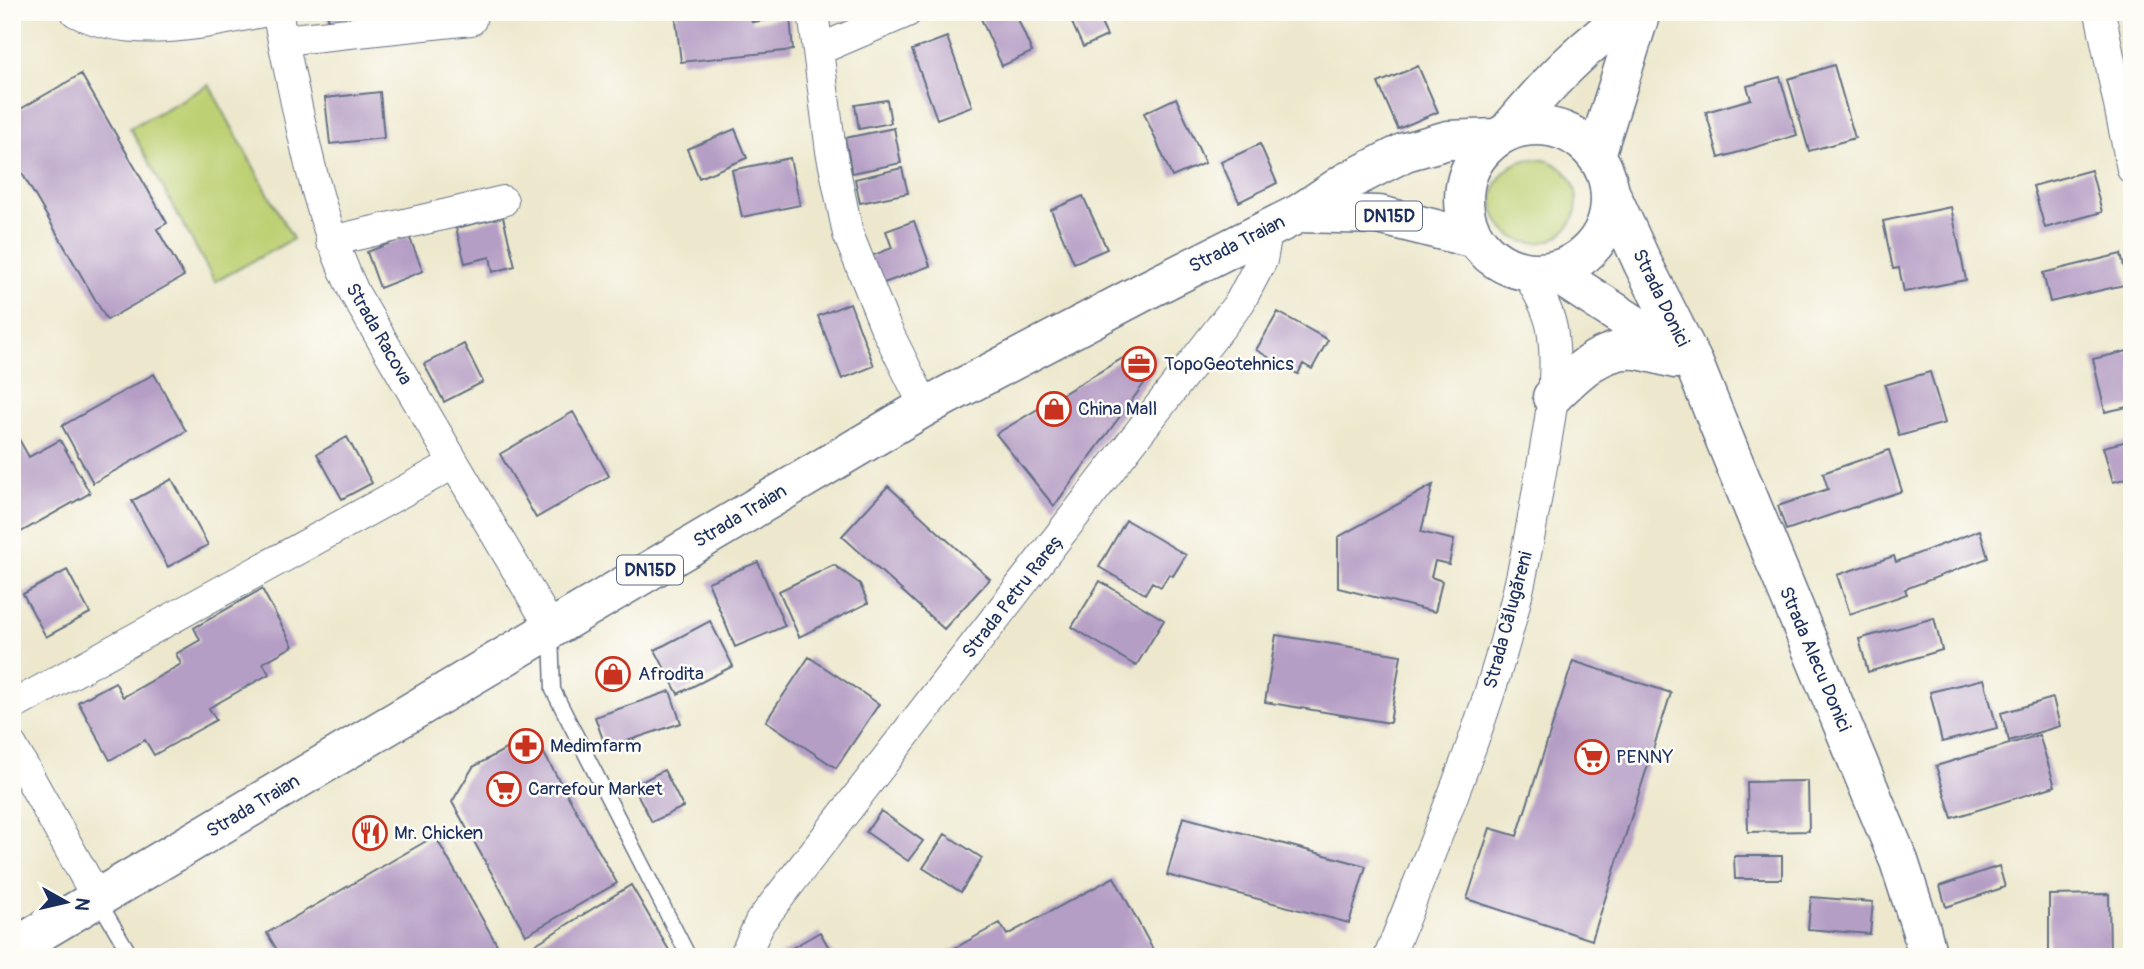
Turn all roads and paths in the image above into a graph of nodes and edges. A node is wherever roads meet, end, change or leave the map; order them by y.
1 (76, 12) edge
2 (262, 12) edge
3 (813, 12) edge
4 (907, 12) edge
5 (1634, 12) edge
6 (1641, 12) edge
7 (2100, 12) edge
8 (471, 20) dead end
9 (280, 26) edge
10 (818, 50) junction
11 (1502, 134) junction
12 (1596, 155) junction
13 (2132, 169) edge
14 (1610, 192) junction
15 (503, 201) dead end
16 (1284, 221) junction
17 (1475, 239) junction
18 (331, 241) junction
19 (1540, 272) junction
20 (1694, 364) junction
21 (1552, 397) junction
22 (925, 407) junction
23 (453, 464) junction
24 (551, 628) junction
25 (12, 706) edge
26 (12, 746) edge
27 (97, 898) junction
28 (12, 949) edge
29 (127, 957) edge
30 (689, 957) edge
31 (744, 957) edge
32 (1388, 957) edge
33 (1927, 957) edge

1 - 2 street
3 - 10 street
4 - 10 street
5 - 11 main road
6 - 12 main road
7 - 13 street
8 - 9 street
9 - 18 street, Strada Racova
10 - 22 street
11 - 12 main road
11 - 16 main road, Strada Traian
11 - 17 main road
12 - 14 main road
14 - 19 main road
14 - 20 main road, Strada Donici
15 - 18 street
16 - 17 main road, Strada Traian / DN15D
16 - 22 main road, Strada Traian / DN15D
16 - 31 street, Strada Petru Rareș
17 - 19 main road
18 - 23 street, Strada Racova
19 - 20 main road, Strada Donici
19 - 21 street, Strada Călugăreni
20 - 21 main road
20 - 33 main road, Strada Alecu Donici
21 - 32 street, Strada Călugăreni
22 - 24 main road, Strada Traian / DN15D
23 - 24 street, Strada Racova
23 - 25 street
24 - 27 main road, Strada Traian / DN15D
24 - 30 lane
26 - 27 street
27 - 28 main road, Strada Traian / DN15D
27 - 29 lane

